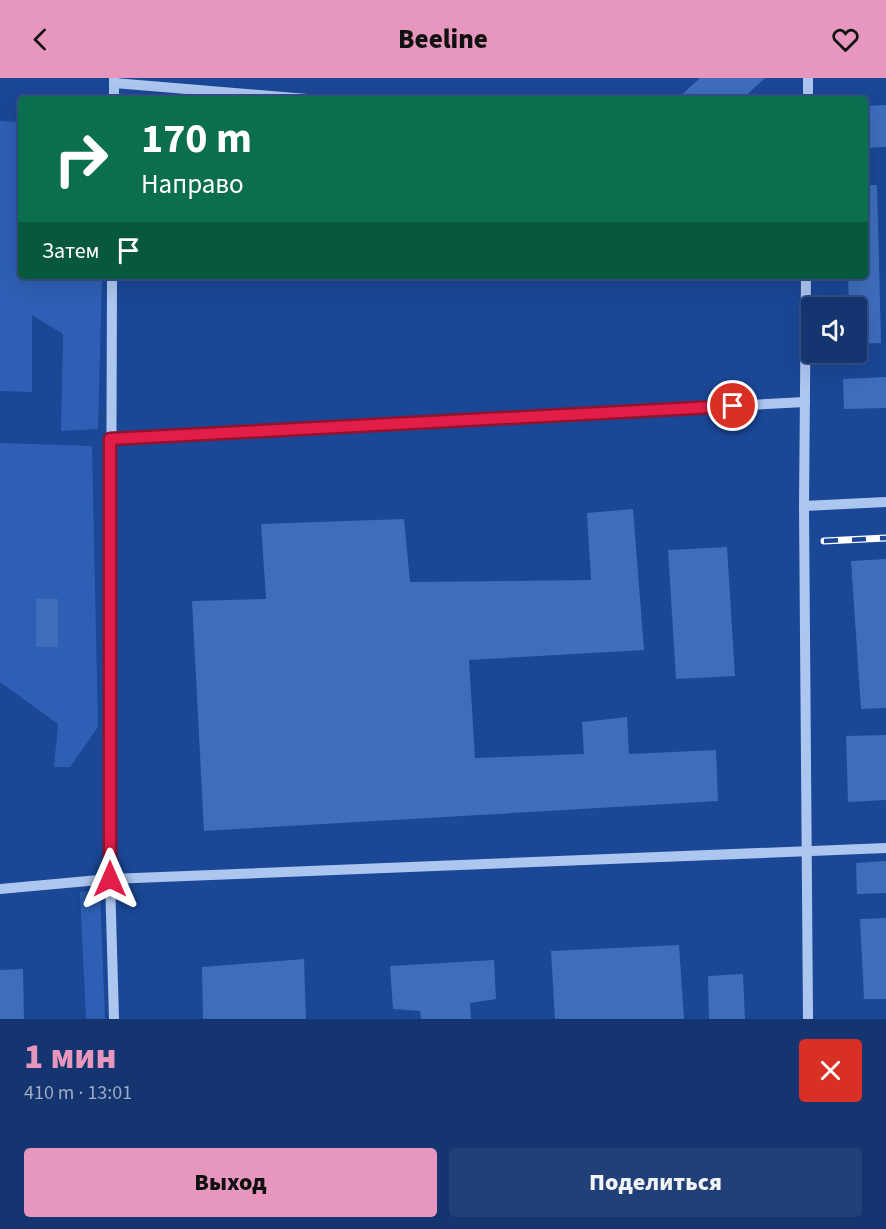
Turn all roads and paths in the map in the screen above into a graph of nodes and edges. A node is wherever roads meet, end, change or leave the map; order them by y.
1 (808, 78) edge
2 (114, 81) edge
3 (276, 96) edge
4 (808, 96) edge
5 (112, 279) edge
6 (806, 279) edge
7 (805, 402) junction
8 (110, 439) junction
9 (886, 502) edge
10 (804, 506) junction
11 (886, 848) edge
12 (807, 853) junction
13 (110, 879) junction
14 (0, 889) edge
15 (114, 1019) edge
16 (808, 1019) edge

1 - 4 lane
2 - 3 lane
5 - 8 lane
6 - 7 lane
7 - 8 lane
7 - 10 lane
8 - 13 lane
9 - 10 lane
10 - 12 lane
11 - 12 lane
12 - 13 lane
12 - 16 lane
13 - 14 lane
13 - 15 lane

